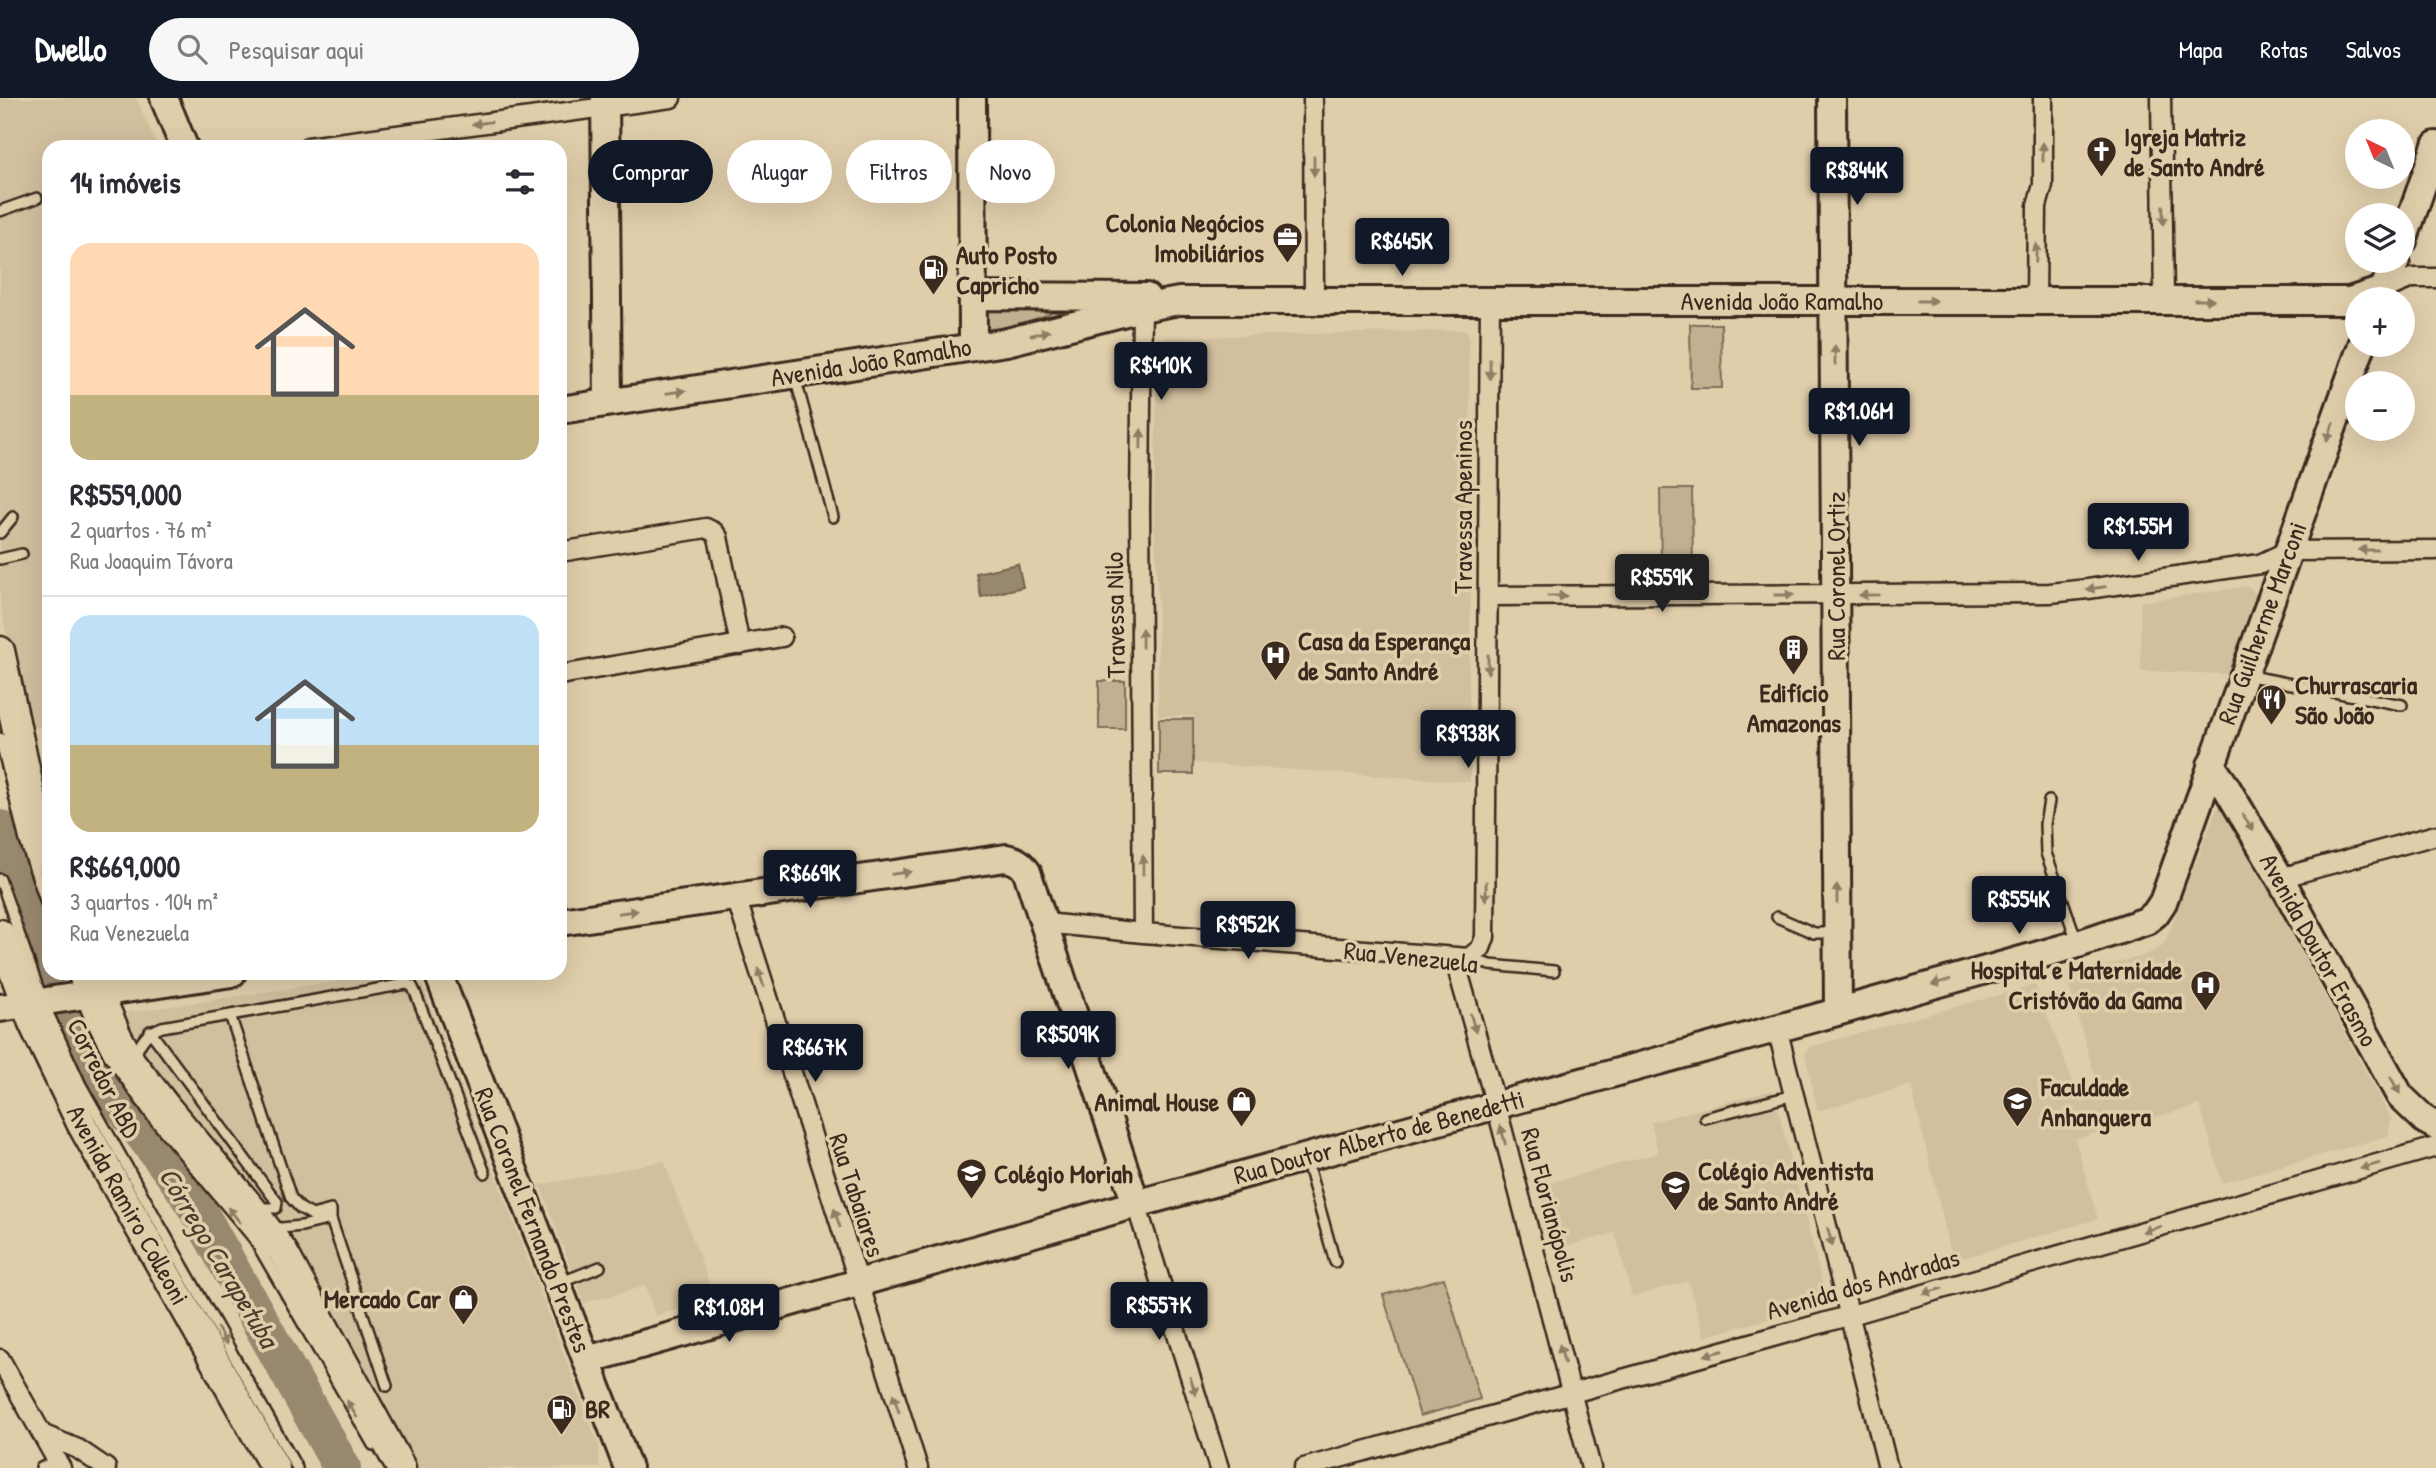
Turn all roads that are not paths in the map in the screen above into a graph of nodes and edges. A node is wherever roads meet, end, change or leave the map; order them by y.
1 (164, 98) edge
2 (671, 98) edge
3 (972, 98) edge
4 (1313, 98) edge
5 (1832, 98) edge
6 (2043, 98) edge
7 (2161, 98) edge
8 (606, 102) edge
9 (181, 140) edge
10 (354, 140) edge
11 (2436, 145) edge
12 (37, 198) dead end
13 (2415, 206) edge
14 (0, 211) edge
15 (2436, 278) edge
16 (2395, 287) edge
17 (973, 296) junction
18 (2036, 300) junction
19 (2164, 300) junction
20 (1314, 301) junction
21 (1490, 301) junction
22 (1834, 301) junction
23 (2345, 301) edge
24 (1142, 302) junction
25 (973, 346) junction
26 (2358, 357) edge
27 (794, 374) junction
28 (608, 402) junction
29 (567, 409) edge
30 (13, 517) dead end
31 (833, 517) dead end
32 (0, 533) edge
33 (2436, 550) edge
34 (567, 551) edge
35 (2287, 551) junction
36 (22, 554) dead end
37 (0, 559) edge
38 (1836, 595) junction
39 (1489, 596) junction
40 (782, 638) dead end
41 (740, 645) junction
42 (0, 651) edge
43 (567, 674) edge
44 (2244, 675) junction
45 (2402, 705) dead end
46 (0, 738) edge
47 (2211, 765) junction
48 (2049, 801) dead end
49 (42, 835) edge
50 (2436, 835) edge
51 (2280, 878) junction
52 (0, 879) edge
53 (42, 891) edge
54 (736, 897) junction
55 (2162, 902) joint
56 (1777, 917) dead end
57 (567, 921) edge
58 (1045, 923) junction
59 (1143, 933) junction
60 (1838, 933) junction
61 (0, 934) edge
62 (2078, 944) junction
63 (1462, 958) junction
64 (1554, 971) dead end
65 (138, 980) edge
66 (441, 980) edge
67 (84, 984) edge
68 (23, 1005) edge
69 (1838, 1012) junction
70 (230, 1015) junction
71 (1777, 1028) junction
72 (150, 1031) junction
73 (131, 1062) junction
74 (1794, 1095) junction
75 (1496, 1105) junction
76 (1705, 1118) dead end
77 (2436, 1126) edge
78 (2436, 1147) edge
79 (1306, 1157) junction
80 (485, 1172) dead end
81 (1136, 1204) junction
82 (259, 1219) junction
83 (331, 1219) junction
84 (1335, 1262) dead end
85 (600, 1267) dead end
86 (858, 1283) junction
87 (558, 1284) junction
88 (1850, 1315) junction
89 (0, 1359) edge
90 (587, 1360) junction
91 (387, 1386) dead end
92 (1573, 1392) junction
93 (42, 1434) junction
94 (616, 1439) junction
95 (390, 1462) edge
96 (53, 1465) edge
97 (106, 1468) edge
98 (275, 1468) edge
99 (297, 1468) edge
100 (615, 1468) edge
101 (628, 1468) edge
102 (918, 1468) edge
103 (1219, 1468) edge
104 (1304, 1468) edge
105 (1591, 1468) edge
106 (1888, 1468) edge

1 - 9 street
2 - 8 street
3 - 17 street
4 -> 20 street
5 - 22 street, Rua Coronel Ortiz
18 -> 6 street
7 -> 19 street
8 -> 10 street
8 - 28 street
11 - 13 street
12 - 14 lane
15 - 16 street
17 - 24 street, Avenida João Ramalho
17 - 25 street
18 - 19 street, Avenida João Ramalho
22 -> 18 street, Avenida João Ramalho
19 -> 23 street, Avenida João Ramalho
20 - 21 street, Avenida João Ramalho
20 - 24 street, Avenida João Ramalho
21 - 22 street, Avenida João Ramalho
21 -> 39 street, Travessa Apeninos
38 -> 22 street, Rua Coronel Ortiz
25 -> 24 street, Avenida João Ramalho
59 -> 24 street, Travessa Nilo
25 - 27 street, Avenida João Ramalho
26 -> 35 street, Rua Guilherme Marconi
28 -> 27 street, Avenida João Ramalho
27 - 31 lane
28 - 29 street, Avenida João Ramalho
30 - 32 lane
33 -> 35 street
34 - 41 street
35 -> 38 street
35 - 44 street, Rua Guilherme Marconi
36 - 37 lane
39 -> 38 street
60 -> 38 street, Rua Coronel Ortiz
39 -> 63 street, Travessa Apeninos
40 - 41 street
41 - 43 street
42 - 49 main road
44 - 45 lane
44 - 47 street, Rua Guilherme Marconi
46 - 53 lane
47 -> 51 street, Avenida Doutor Erasmo
47 - 55 street, Rua Guilherme Marconi
48 - 62 lane
50 - 51 street
51 -> 77 street, Avenida Doutor Erasmo
52 - 68 lane, Corredor ABD
57 -> 54 street
54 -> 58 street
86 -> 54 street, Rua Tabaiares
55 - 62 street, Rua Doutor Alberto de Benedetti
56 - 60 lane
58 - 59 street, Rua Venezuela
58 - 81 street
59 - 63 street, Rua Venezuela
60 - 69 street, Rua Coronel Ortiz
61 - 68 main road, Avenida Ramiro Colleoni
62 -> 69 street, Rua Doutor Alberto de Benedetti
63 - 64 lane, Rua Venezuela
63 -> 75 street, Rua Florianópolis
65 - 67 street
66 - 87 street, Rua Coronel Fernando Prestes
67 - 68 street
67 - 73 main road
95 -> 67 lane, Corredor ABD
68 - 98 main road, Avenida Ramiro Colleoni
68 -> 99 lane, Corredor ABD
69 - 71 street, Rua Doutor Alberto de Benedetti
70 - 72 lane
70 - 80 lane
70 - 83 lane
71 - 74 street
71 - 75 street, Rua Doutor Alberto de Benedetti
72 - 73 lane
72 - 82 lane
73 - 82 main road
74 - 76 lane
74 -> 88 street
75 - 79 street, Rua Doutor Alberto de Benedetti
92 -> 75 street, Rua Florianópolis
78 -> 88 street, Avenida dos Andradas
79 - 81 street, Rua Doutor Alberto de Benedetti
79 - 84 lane
81 - 86 street, Rua Doutor Alberto de Benedetti
81 -> 103 street
82 - 83 lane
82 - 95 main road
83 - 91 lane
85 - 87 lane
86 - 90 street, Rua Doutor Alberto de Benedetti
102 -> 86 street, Rua Tabaiares
87 - 90 street, Rua Coronel Fernando Prestes
88 -> 92 street, Avenida dos Andradas
88 - 106 street
89 - 93 street
90 - 94 street, Rua Coronel Fernando Prestes
92 - 104 street, Avenida dos Andradas
92 - 105 street, Rua Florianópolis
93 - 96 street
93 - 97 street
94 - 100 street
94 - 101 street, Rua Coronel Fernando Prestes

